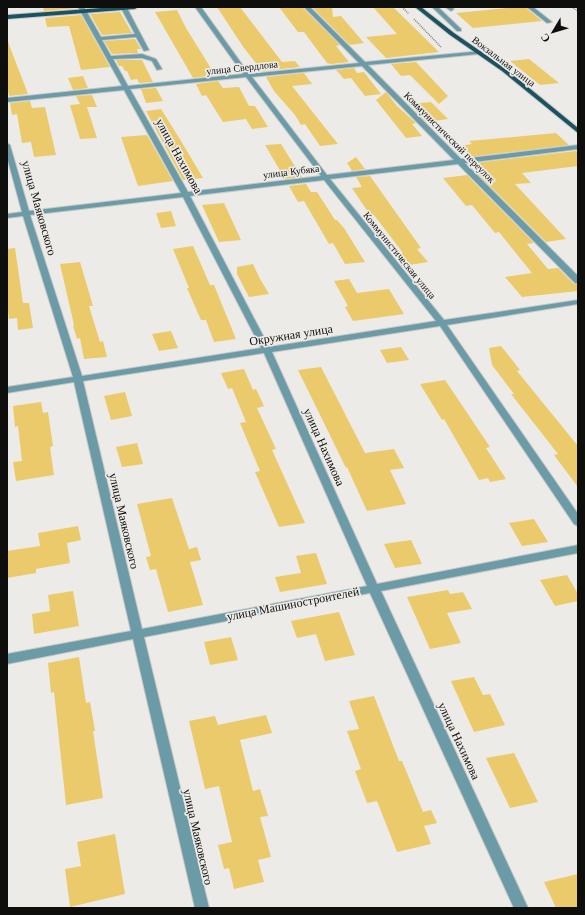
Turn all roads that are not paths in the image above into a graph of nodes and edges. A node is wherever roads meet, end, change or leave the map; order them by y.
1 (134, 7) edge
2 (198, 7) edge
3 (307, 7) edge
4 (418, 7) edge
5 (435, 7) edge
6 (530, 7) edge
7 (124, 8) edge
8 (82, 9) edge
9 (7, 17) edge
10 (549, 22) dead end
11 (458, 30) dead end
12 (139, 35) junction
13 (99, 39) junction
14 (146, 50) dead end
15 (479, 52) junction
16 (109, 58) junction
17 (363, 64) junction
18 (159, 69) dead end
19 (247, 76) junction
20 (126, 88) junction
21 (7, 100) edge
22 (578, 131) edge
23 (7, 145) edge
24 (578, 147) edge
25 (460, 161) junction
26 (325, 177) junction
27 (186, 195) junction
28 (26, 214) junction
29 (7, 216) edge
30 (578, 281) edge
31 (578, 302) edge
32 (442, 323) junction
33 (267, 351) junction
34 (78, 379) junction
35 (7, 390) edge
36 (578, 522) edge
37 (578, 549) edge
38 (374, 589) junction
39 (137, 634) junction
40 (7, 659) edge
41 (202, 908) edge
42 (521, 908) edge

1 - 7 main road
2 - 19 street, Коммунистическая улица
3 - 17 street, Коммунистический переулок
4 - 15 main road, Вокзальная улица
5 - 11 street
6 - 10 street
7 - 8 main road
7 - 12 street
8 - 9 main road
8 - 13 street, улица Нахимова
12 - 13 street
12 - 14 street
13 - 16 street, улица Нахимова
15 - 17 street, улица Свердлова
15 - 22 main road, Вокзальная улица
16 - 18 street
16 - 20 street, улица Нахимова
17 - 19 street, улица Свердлова
17 - 25 street, Коммунистический переулок
19 - 20 street, улица Свердлова
19 - 26 street, Коммунистическая улица
20 - 21 street, улица Свердлова
20 - 27 street, улица Нахимова
23 - 28 street, улица Маяковского
24 - 25 street, улица Кубяка
25 - 26 street, улица Кубяка
25 - 30 street, Коммунистический переулок
26 - 27 street, улица Кубяка
26 - 32 street, Коммунистическая улица
27 - 28 street, улица Кубяка
27 - 33 street, улица Нахимова
28 - 29 street, улица Кубяка
28 - 34 street, улица Маяковского
31 - 32 street, Окружная улица
32 - 33 street, Окружная улица
32 - 36 street, Коммунистическая улица
33 - 34 street, Окружная улица
33 - 38 street, улица Нахимова
34 - 35 street, Окружная улица
34 - 39 street, улица Маяковского
37 - 38 street, улица Машиностроителей
38 - 39 street, улица Машиностроителей
38 - 42 street, улица Нахимова
39 - 40 street, улица Машиностроителей
39 - 41 street, улица Маяковского

